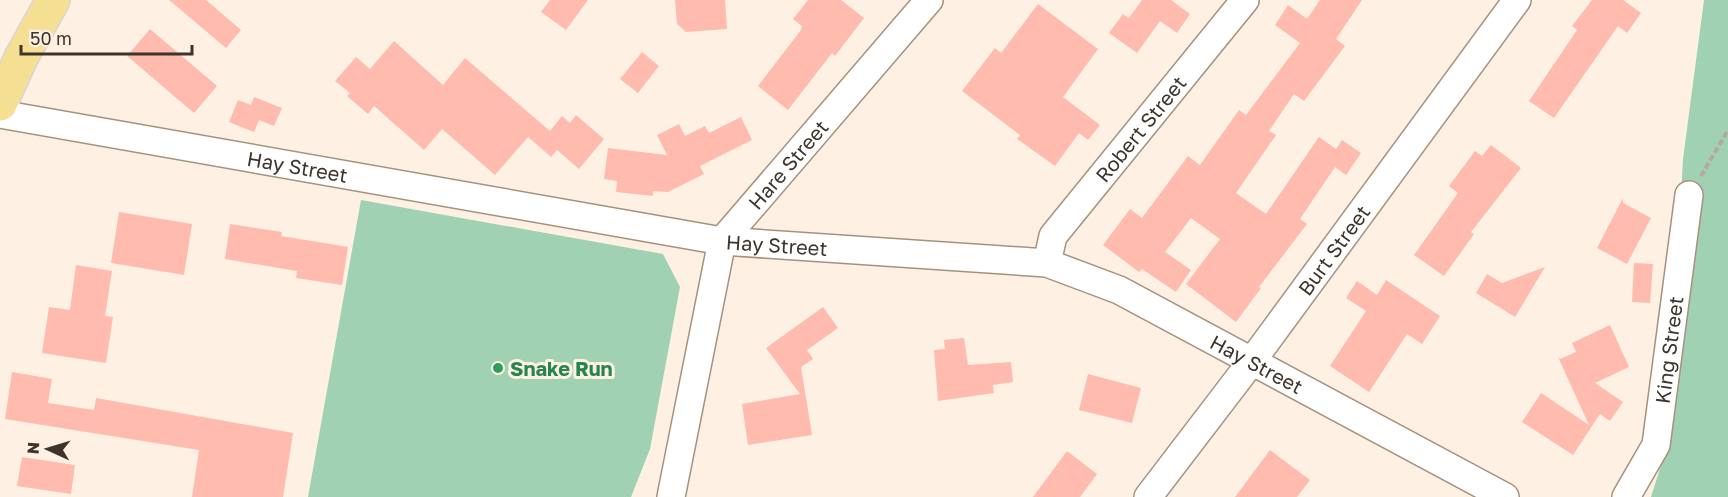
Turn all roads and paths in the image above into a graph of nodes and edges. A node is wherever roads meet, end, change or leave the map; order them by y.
1 (53, 0) edge
2 (929, 0) edge
3 (1245, 0) edge
4 (1516, 0) edge
5 (0, 104) edge
6 (0, 114) edge
7 (1728, 130) edge
8 (1689, 195) joint
9 (722, 241) junction
10 (1047, 263) junction
11 (1252, 361) junction
12 (671, 497) edge
13 (1148, 497) edge
14 (1505, 497) edge
15 (1626, 497) edge

1 - 5 main road
2 - 9 street, Hare Street
3 - 10 street, Robert Street
4 - 11 street, Burt Street
6 - 9 street, Hay Street
7 - 8 path
8 - 15 street, King Street
9 - 10 street, Hay Street
9 - 12 street, Hare Street
10 - 11 street, Hay Street
11 - 13 street, Burt Street
11 - 14 street, Hay Street

